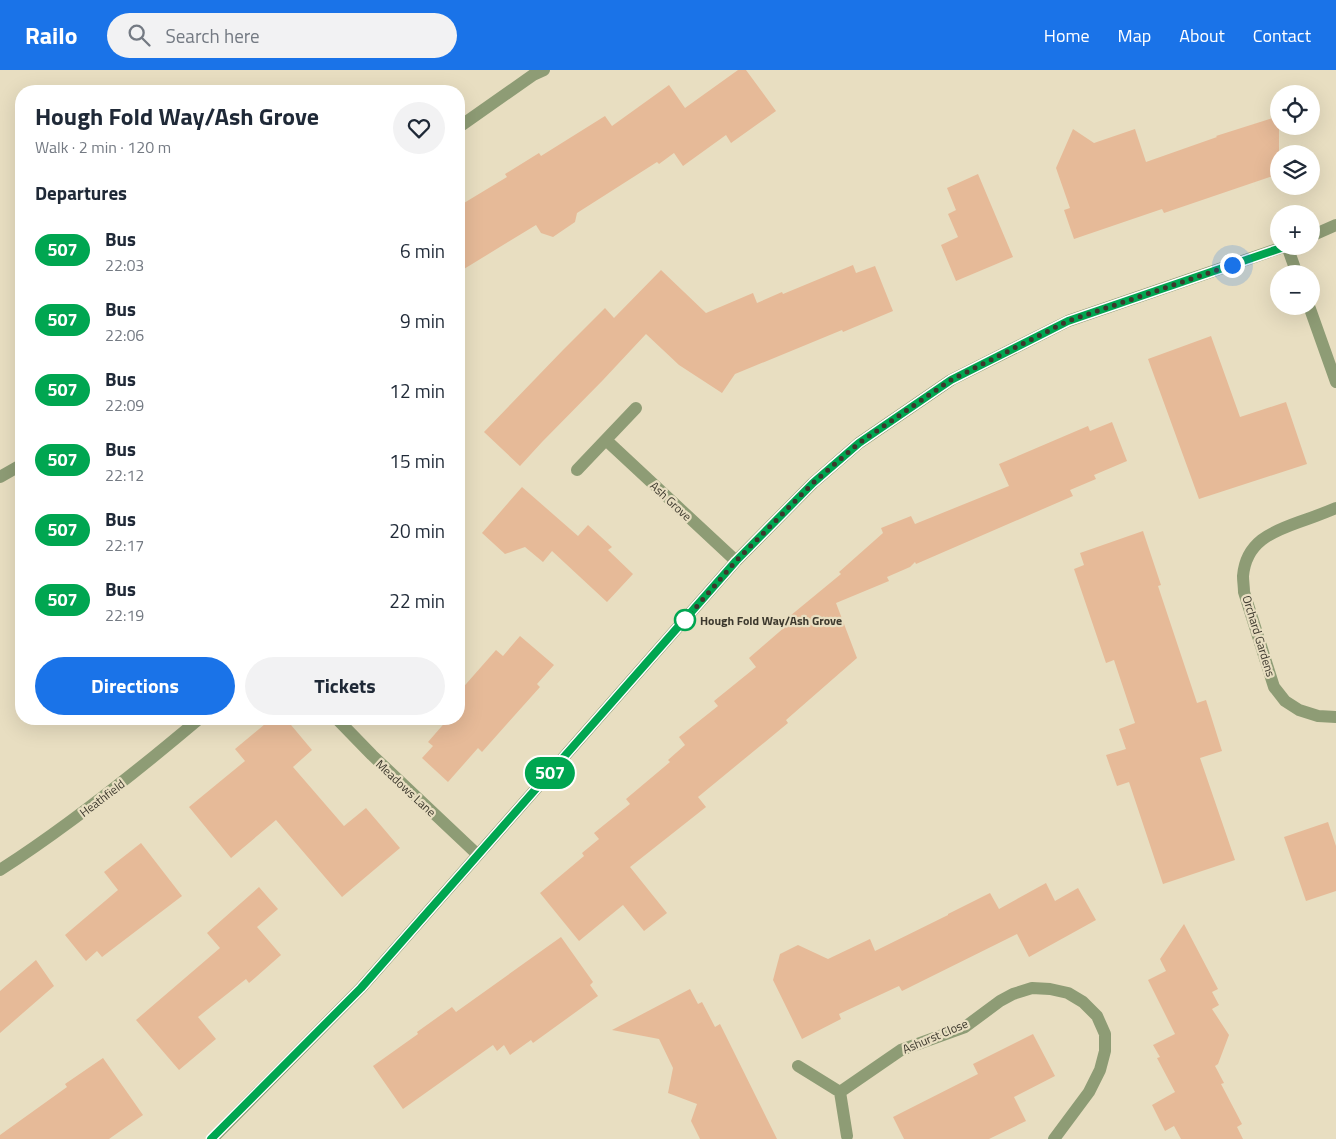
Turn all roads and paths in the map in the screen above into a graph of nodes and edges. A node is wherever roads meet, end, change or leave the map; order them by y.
1 (544, 70) edge
2 (465, 123) edge
3 (1336, 225) edge
4 (1320, 232) edge
5 (1270, 252) edge
6 (1312, 315) edge
7 (1336, 382) edge
8 (636, 408) dead end
9 (606, 440) junction
10 (15, 468) edge
11 (577, 470) dead end
12 (0, 477) edge
13 (1336, 508) edge
14 (736, 561) junction
15 (1336, 717) edge
16 (192, 725) edge
17 (343, 725) edge
18 (478, 855) junction
19 (0, 870) edge
20 (798, 1066) dead end
21 (840, 1092) junction
22 (847, 1136) dead end
23 (212, 1139) edge
24 (1054, 1139) edge

1 - 2 street
3 - 4 street
5 - 14 street
6 - 7 street
8 - 9 street
9 - 11 street
9 - 14 street, Ash Grove
10 - 12 street
13 - 15 street, Orchard Gardens
14 - 18 street
16 - 19 street, Heathfield
17 - 18 street, Meadows Lane
18 - 23 street
20 - 21 street
21 - 22 street
21 - 24 street, Ashurst Close

